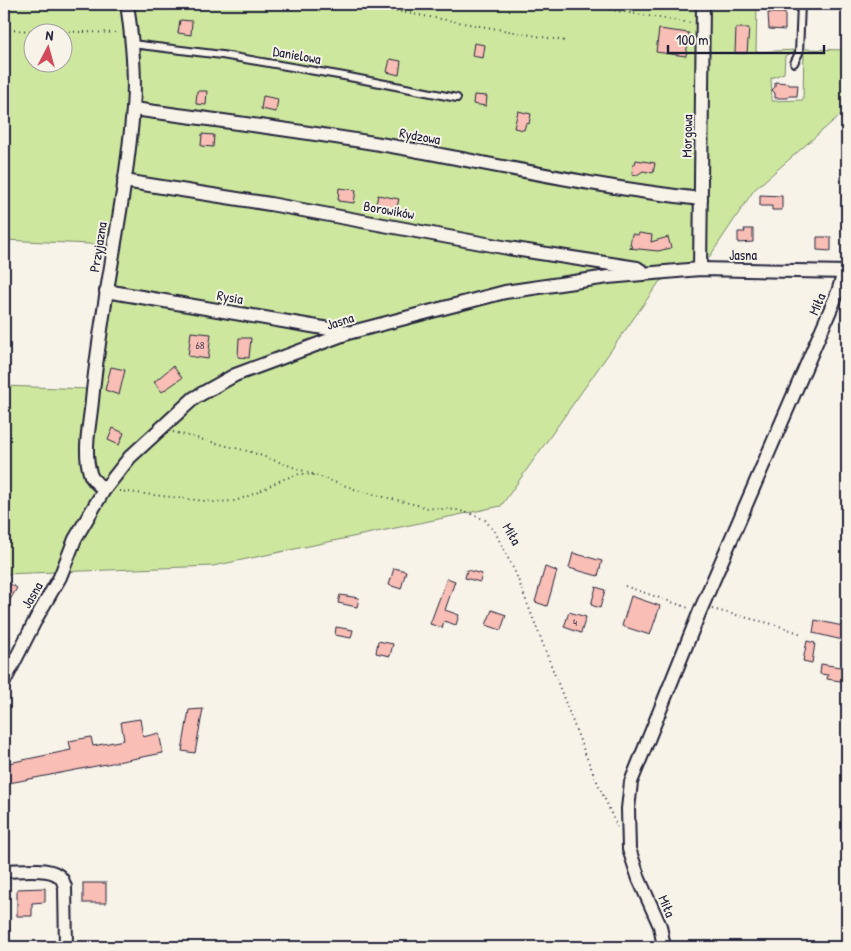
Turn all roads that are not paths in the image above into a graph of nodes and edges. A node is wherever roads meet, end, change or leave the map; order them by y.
1 (127, 4) edge
2 (703, 4) edge
3 (801, 4) edge
4 (131, 39) junction
5 (794, 63) dead end
6 (457, 98) dead end
7 (133, 109) junction
8 (124, 181) junction
9 (701, 198) junction
10 (700, 269) junction
11 (846, 272) edge
12 (647, 274) junction
13 (106, 291) junction
14 (348, 333) junction
15 (104, 490) junction
16 (4, 682) edge
17 (4, 871) edge
18 (66, 947) edge
19 (664, 947) edge

1 - 4 street, Przyjazna
2 - 9 street, Morgowa
3 - 5 lane
4 - 6 lane, Danielowa
4 - 7 street, Przyjazna
7 - 8 street, Przyjazna
7 - 9 street, Rydzowa
8 - 12 street, Borowików
8 - 13 street, Przyjazna
9 - 10 street, Morgowa
10 - 11 street, Jasna
10 - 12 street, Jasna
11 - 19 street, Miła
12 - 14 street, Jasna
13 - 14 street, Rysia
13 - 15 street, Przyjazna
14 - 15 street, Jasna
15 - 16 street, Jasna
17 - 18 street

